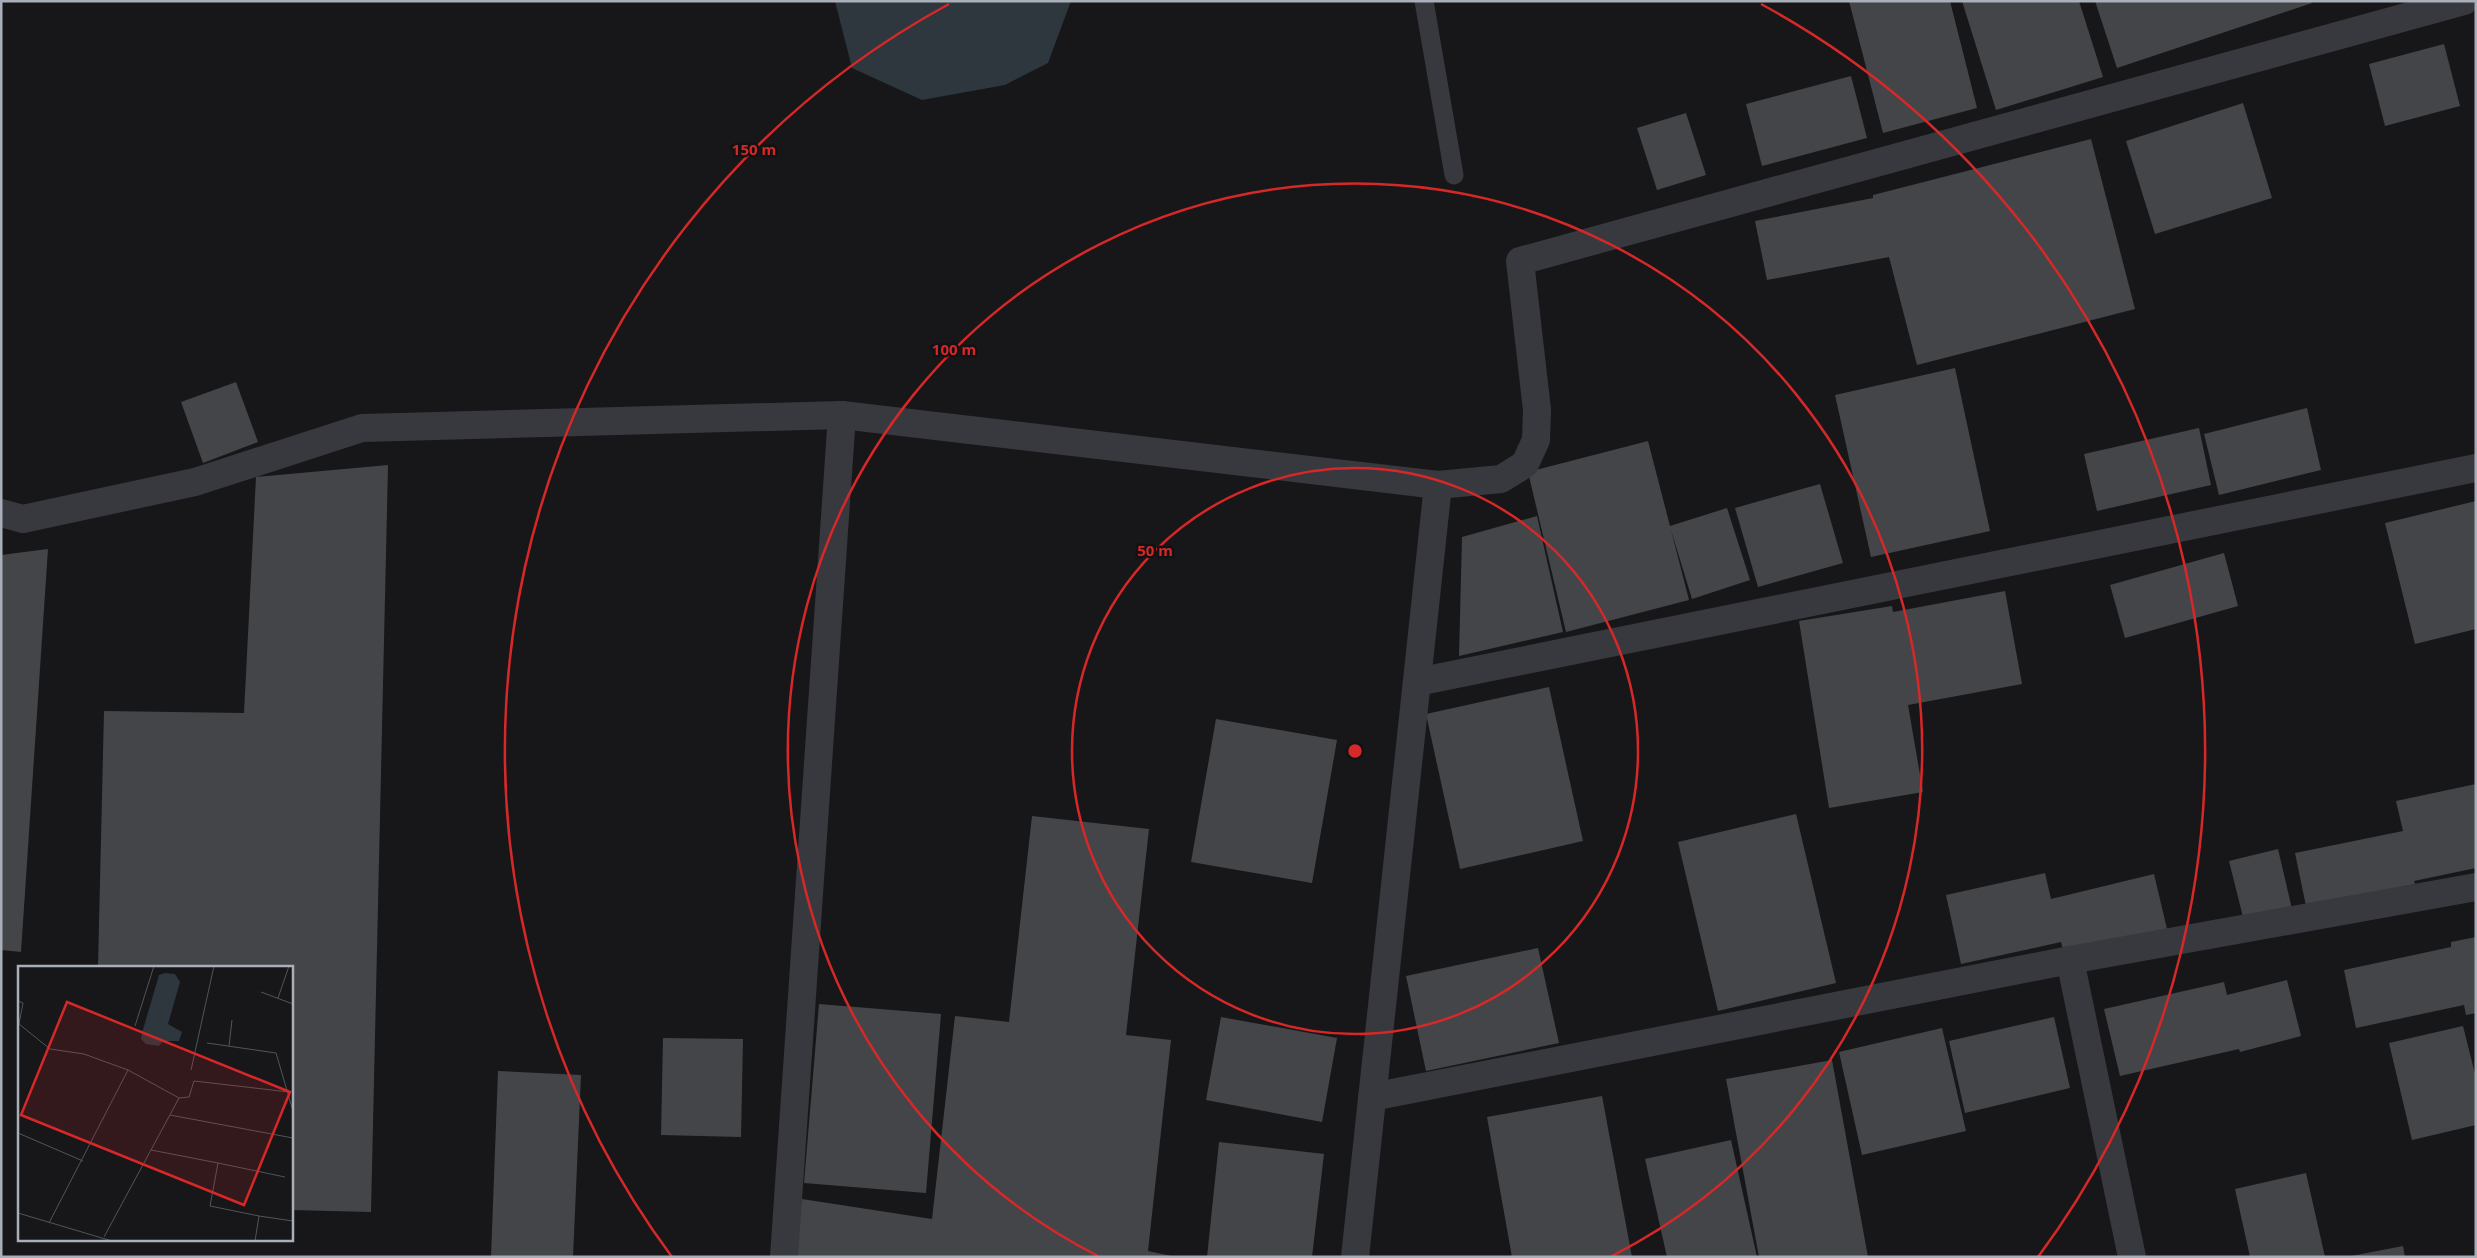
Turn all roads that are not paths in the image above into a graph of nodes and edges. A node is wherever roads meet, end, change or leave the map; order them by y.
1 (1424, 1) edge
2 (2465, 1) edge
3 (2476, 15) edge
4 (1454, 175) dead end
5 (842, 415) junction
6 (2476, 468) edge
7 (1438, 485) junction
8 (1, 514) edge
9 (1417, 682) junction
10 (2476, 887) edge
11 (2070, 960) junction
12 (1372, 1097) junction
13 (784, 1257) edge
14 (1355, 1257) edge
15 (2132, 1257) edge

1 - 4 lane
2 - 3 street
2 - 7 street
5 - 7 street
5 - 8 street
5 - 13 street
6 - 9 street
7 - 9 street
9 - 12 street
10 - 11 street
11 - 12 street
11 - 15 street
12 - 14 street

